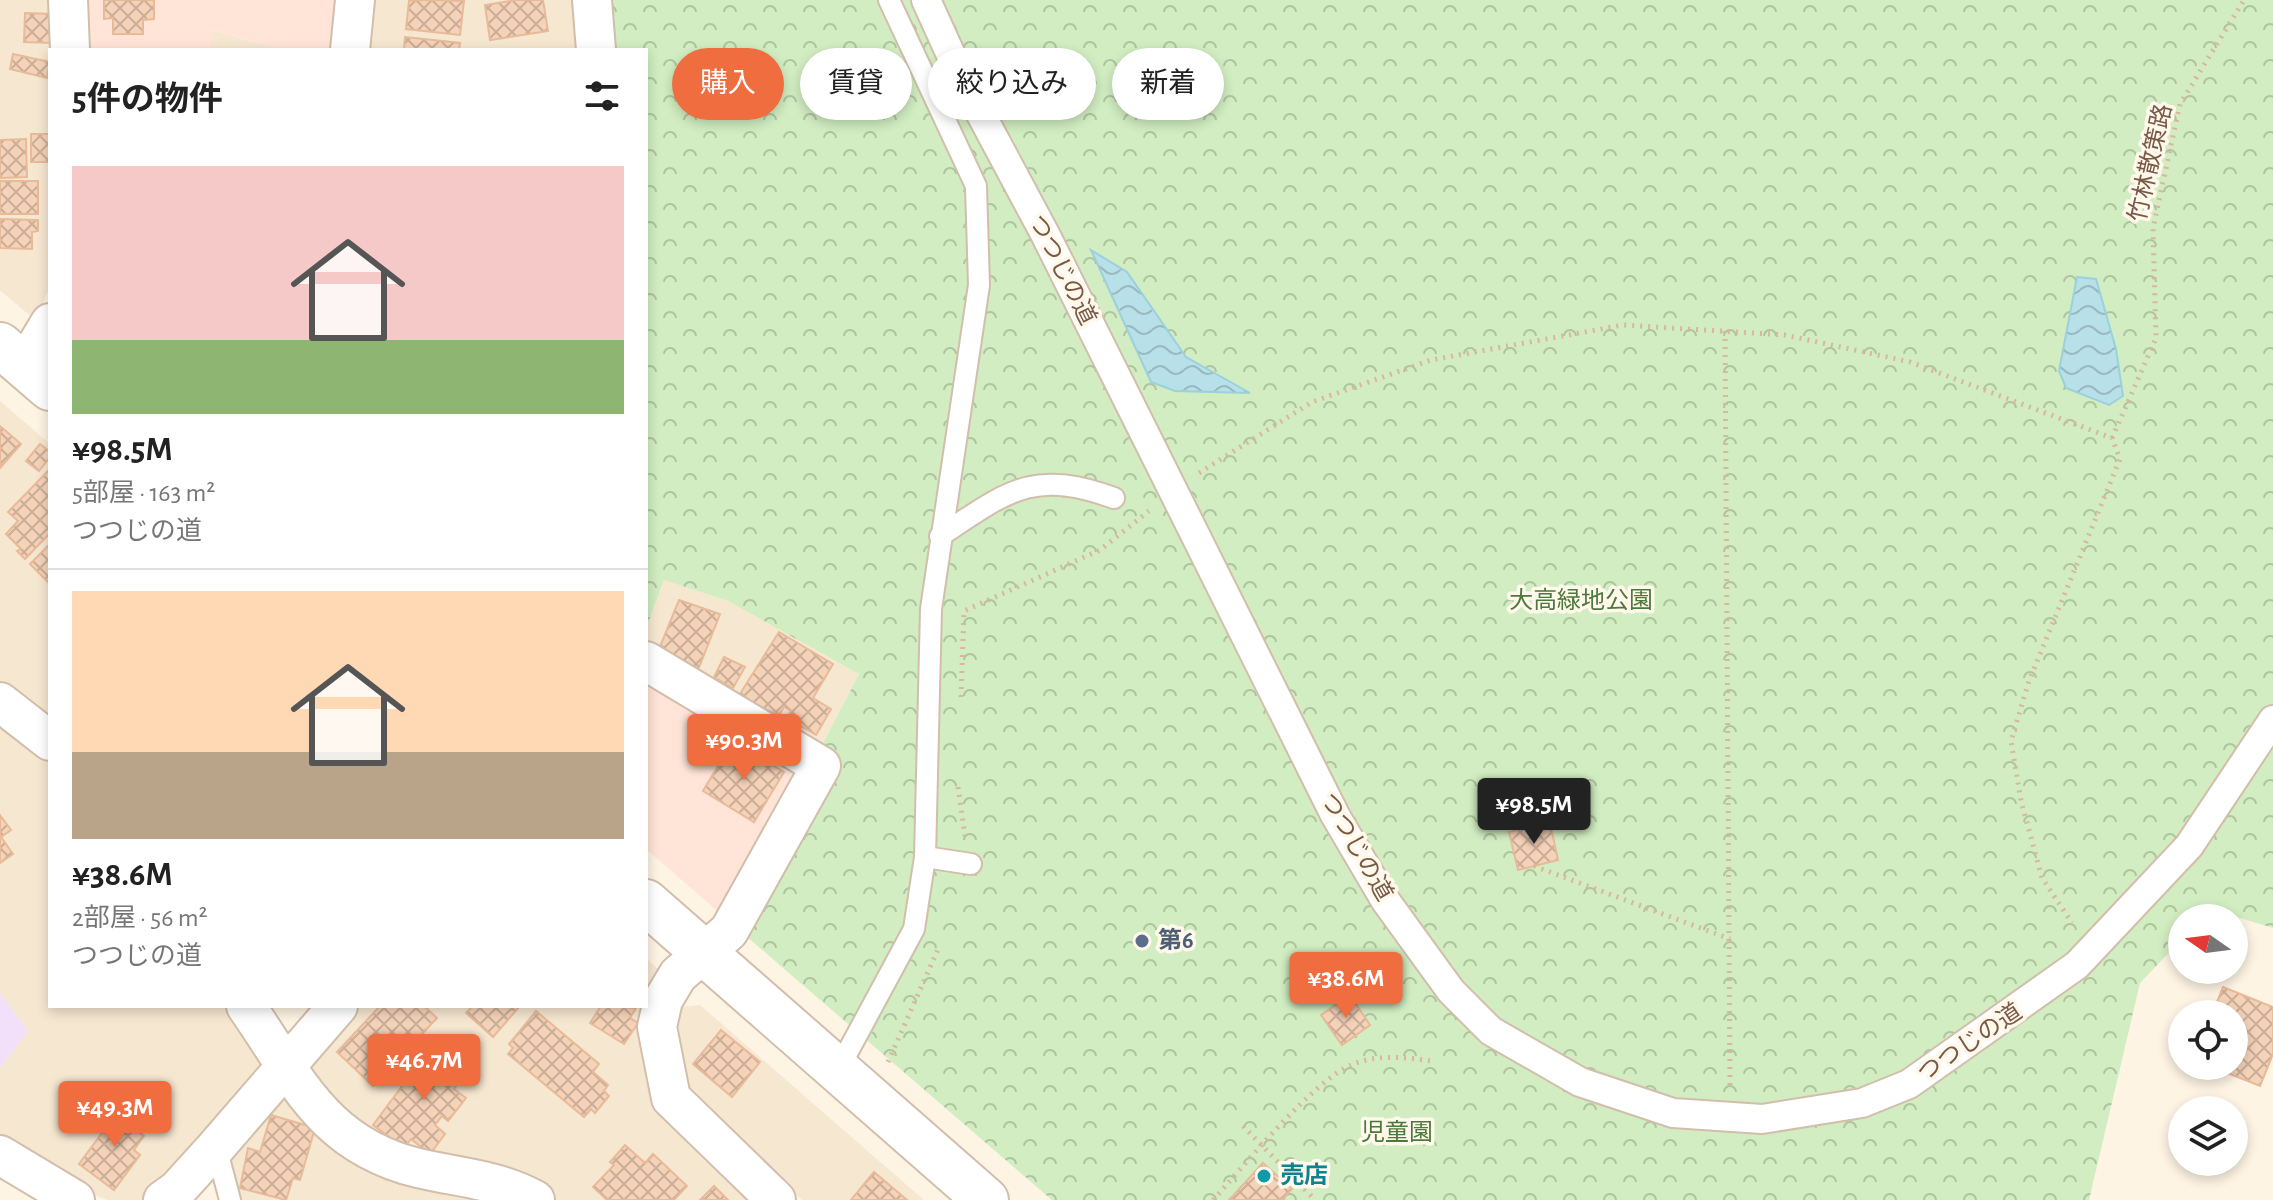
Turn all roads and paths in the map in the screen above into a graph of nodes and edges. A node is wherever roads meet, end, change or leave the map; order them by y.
1 (68, 0) edge
2 (355, 0) edge
3 (592, 0) edge
4 (889, 0) edge
5 (926, 0) edge
6 (2244, 0) edge
7 (70, 48) edge
8 (351, 48) edge
9 (596, 48) edge
10 (48, 326) edge
11 (1725, 331) junction
12 (25, 366) edge
13 (2112, 438) junction
14 (1174, 489) junction
15 (1114, 498) dead end
16 (940, 536) junction
17 (648, 662) edge
18 (0, 702) edge
19 (961, 704) dead end
20 (2273, 720) edge
21 (48, 739) edge
22 (957, 781) dead end
23 (966, 844) dead end
24 (925, 857) junction
25 (971, 864) dead end
26 (1534, 866) dead end
27 (648, 904) edge
28 (1730, 939) junction
29 (940, 940) dead end
30 (2090, 951) junction
31 (706, 952) junction
32 (247, 1008) edge
33 (336, 1008) edge
34 (1431, 1061) dead end
35 (286, 1064) junction
36 (839, 1068) junction
37 (889, 1072) dead end
38 (1730, 1117) junction
39 (1243, 1126) dead end
40 (1262, 1146) junction
41 (216, 1147) junction
42 (0, 1155) edge
43 (75, 1200) edge
44 (163, 1200) edge
45 (230, 1200) edge
46 (535, 1200) edge
47 (776, 1200) edge
48 (986, 1200) edge
49 (1213, 1200) edge
50 (1315, 1200) edge

1 - 7 street
2 - 8 street
3 - 9 street
4 - 16 lane
5 - 14 street, つつじの道
6 - 13 path, 竹林散策路
10 - 12 street
11 - 13 path
11 - 14 path
11 - 28 path
13 - 30 path
14 - 19 path
14 - 38 street, つつじの道
15 - 16 lane
16 - 24 lane
17 - 31 street
18 - 21 street
20 - 30 street, つつじの道
22 - 23 path
24 - 25 lane
24 - 36 lane
26 - 28 path
27 - 31 street
28 - 38 path
29 - 37 path
30 - 38 street, つつじの道
31 - 36 street
31 - 47 street
32 - 35 street
33 - 35 street
34 - 40 path
35 - 41 street
35 - 46 street
36 - 48 street
39 - 40 path
40 - 49 path
40 - 50 path
41 - 44 street
41 - 45 lane
42 - 43 street

